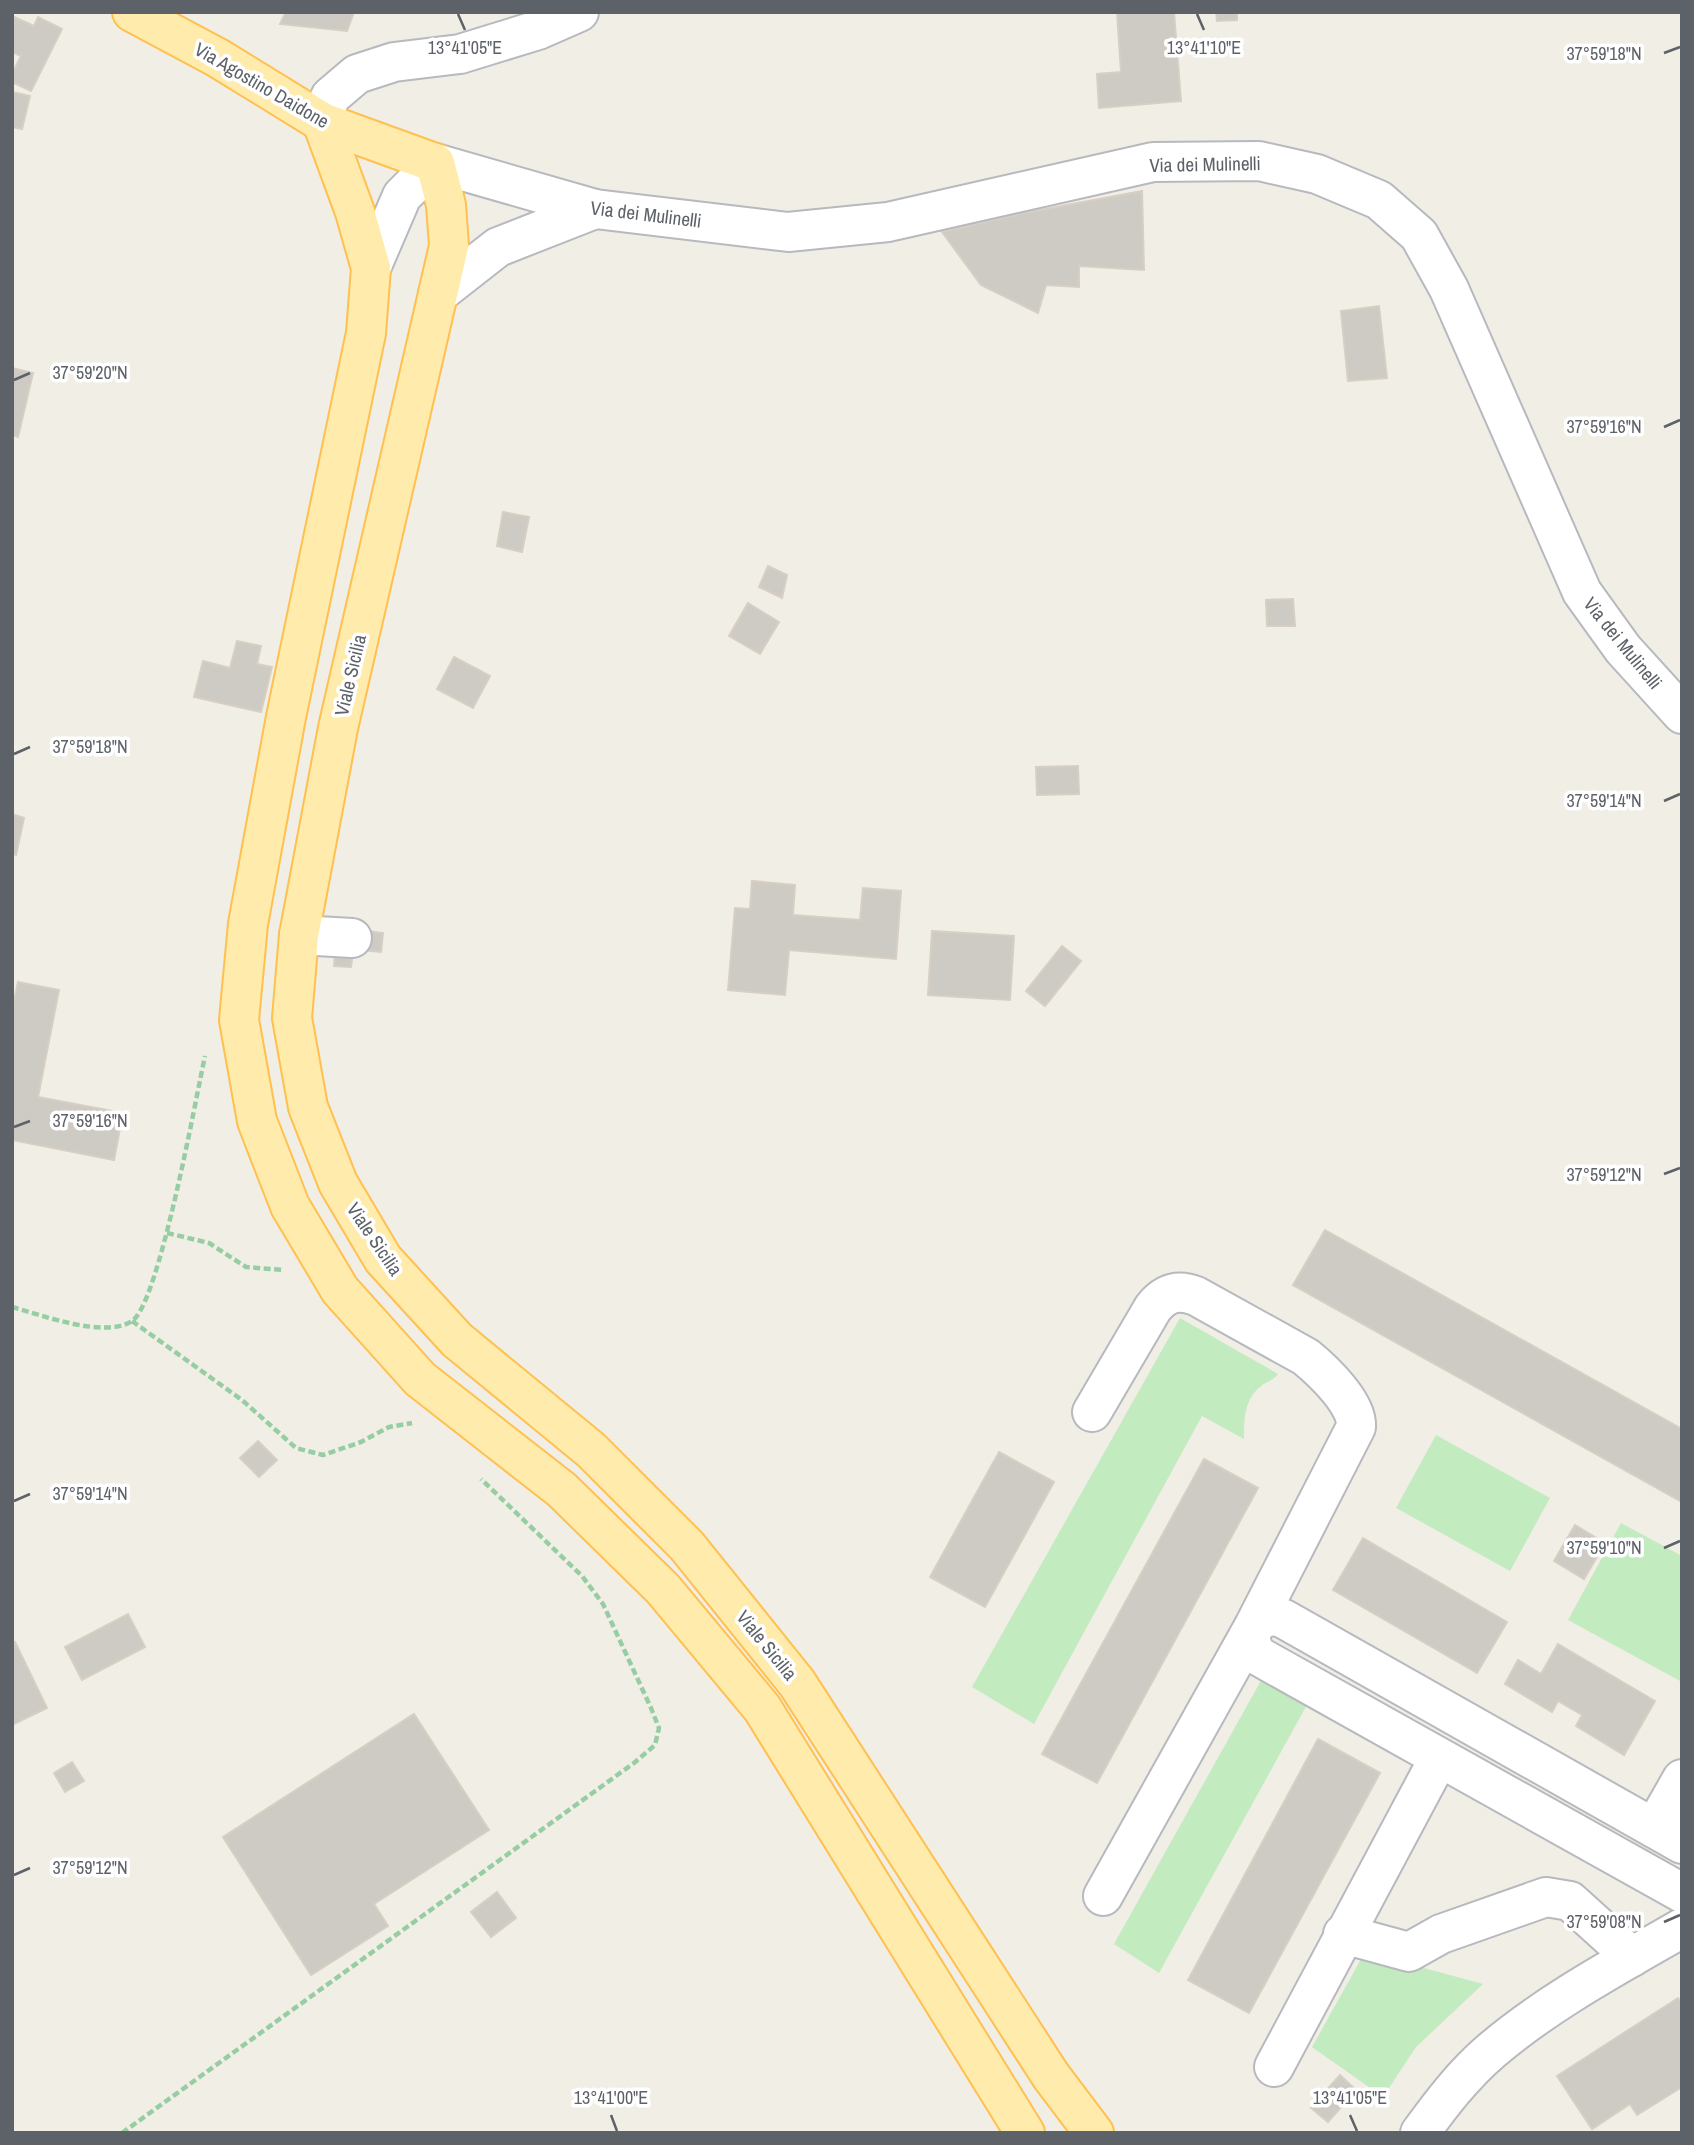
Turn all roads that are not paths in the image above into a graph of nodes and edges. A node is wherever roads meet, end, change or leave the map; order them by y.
1 (132, 12) edge
2 (579, 12) edge
3 (322, 122) junction
4 (435, 163) junction
5 (595, 209) junction
6 (371, 268) junction
7 (438, 294) junction
8 (1682, 714) edge
9 (299, 935) junction
10 (352, 938) dead end
11 (1091, 1412) dead end
12 (1254, 1626) junction
13 (1439, 1758) junction
14 (1682, 1779) edge
15 (1668, 1836) edge
16 (1682, 1893) edge
17 (1103, 1896) dead end
18 (1682, 1928) edge
19 (1343, 1934) junction
20 (1632, 1957) junction
21 (1273, 2067) dead end
22 (1025, 2133) edge
23 (1094, 2133) edge
24 (1420, 2133) edge

1 - 3 main road, Via Agostino Daidone
2 - 3 street
3 - 4 main road, Via Agostino Daidone
3 - 6 main road
4 - 5 street, Via dei Mulinelli
4 - 6 street
4 - 7 main road, Viale Sicilia
5 - 7 street
5 - 8 street, Via dei Mulinelli
6 - 22 main road
7 - 9 main road, Viale Sicilia
9 - 10 street
9 - 23 main road, Viale Sicilia
11 - 12 street
12 - 13 street
12 - 15 street
12 - 17 street
13 - 16 street
13 - 19 street
14 - 15 street
18 - 20 street
19 - 20 street
19 - 21 street
20 - 24 street

